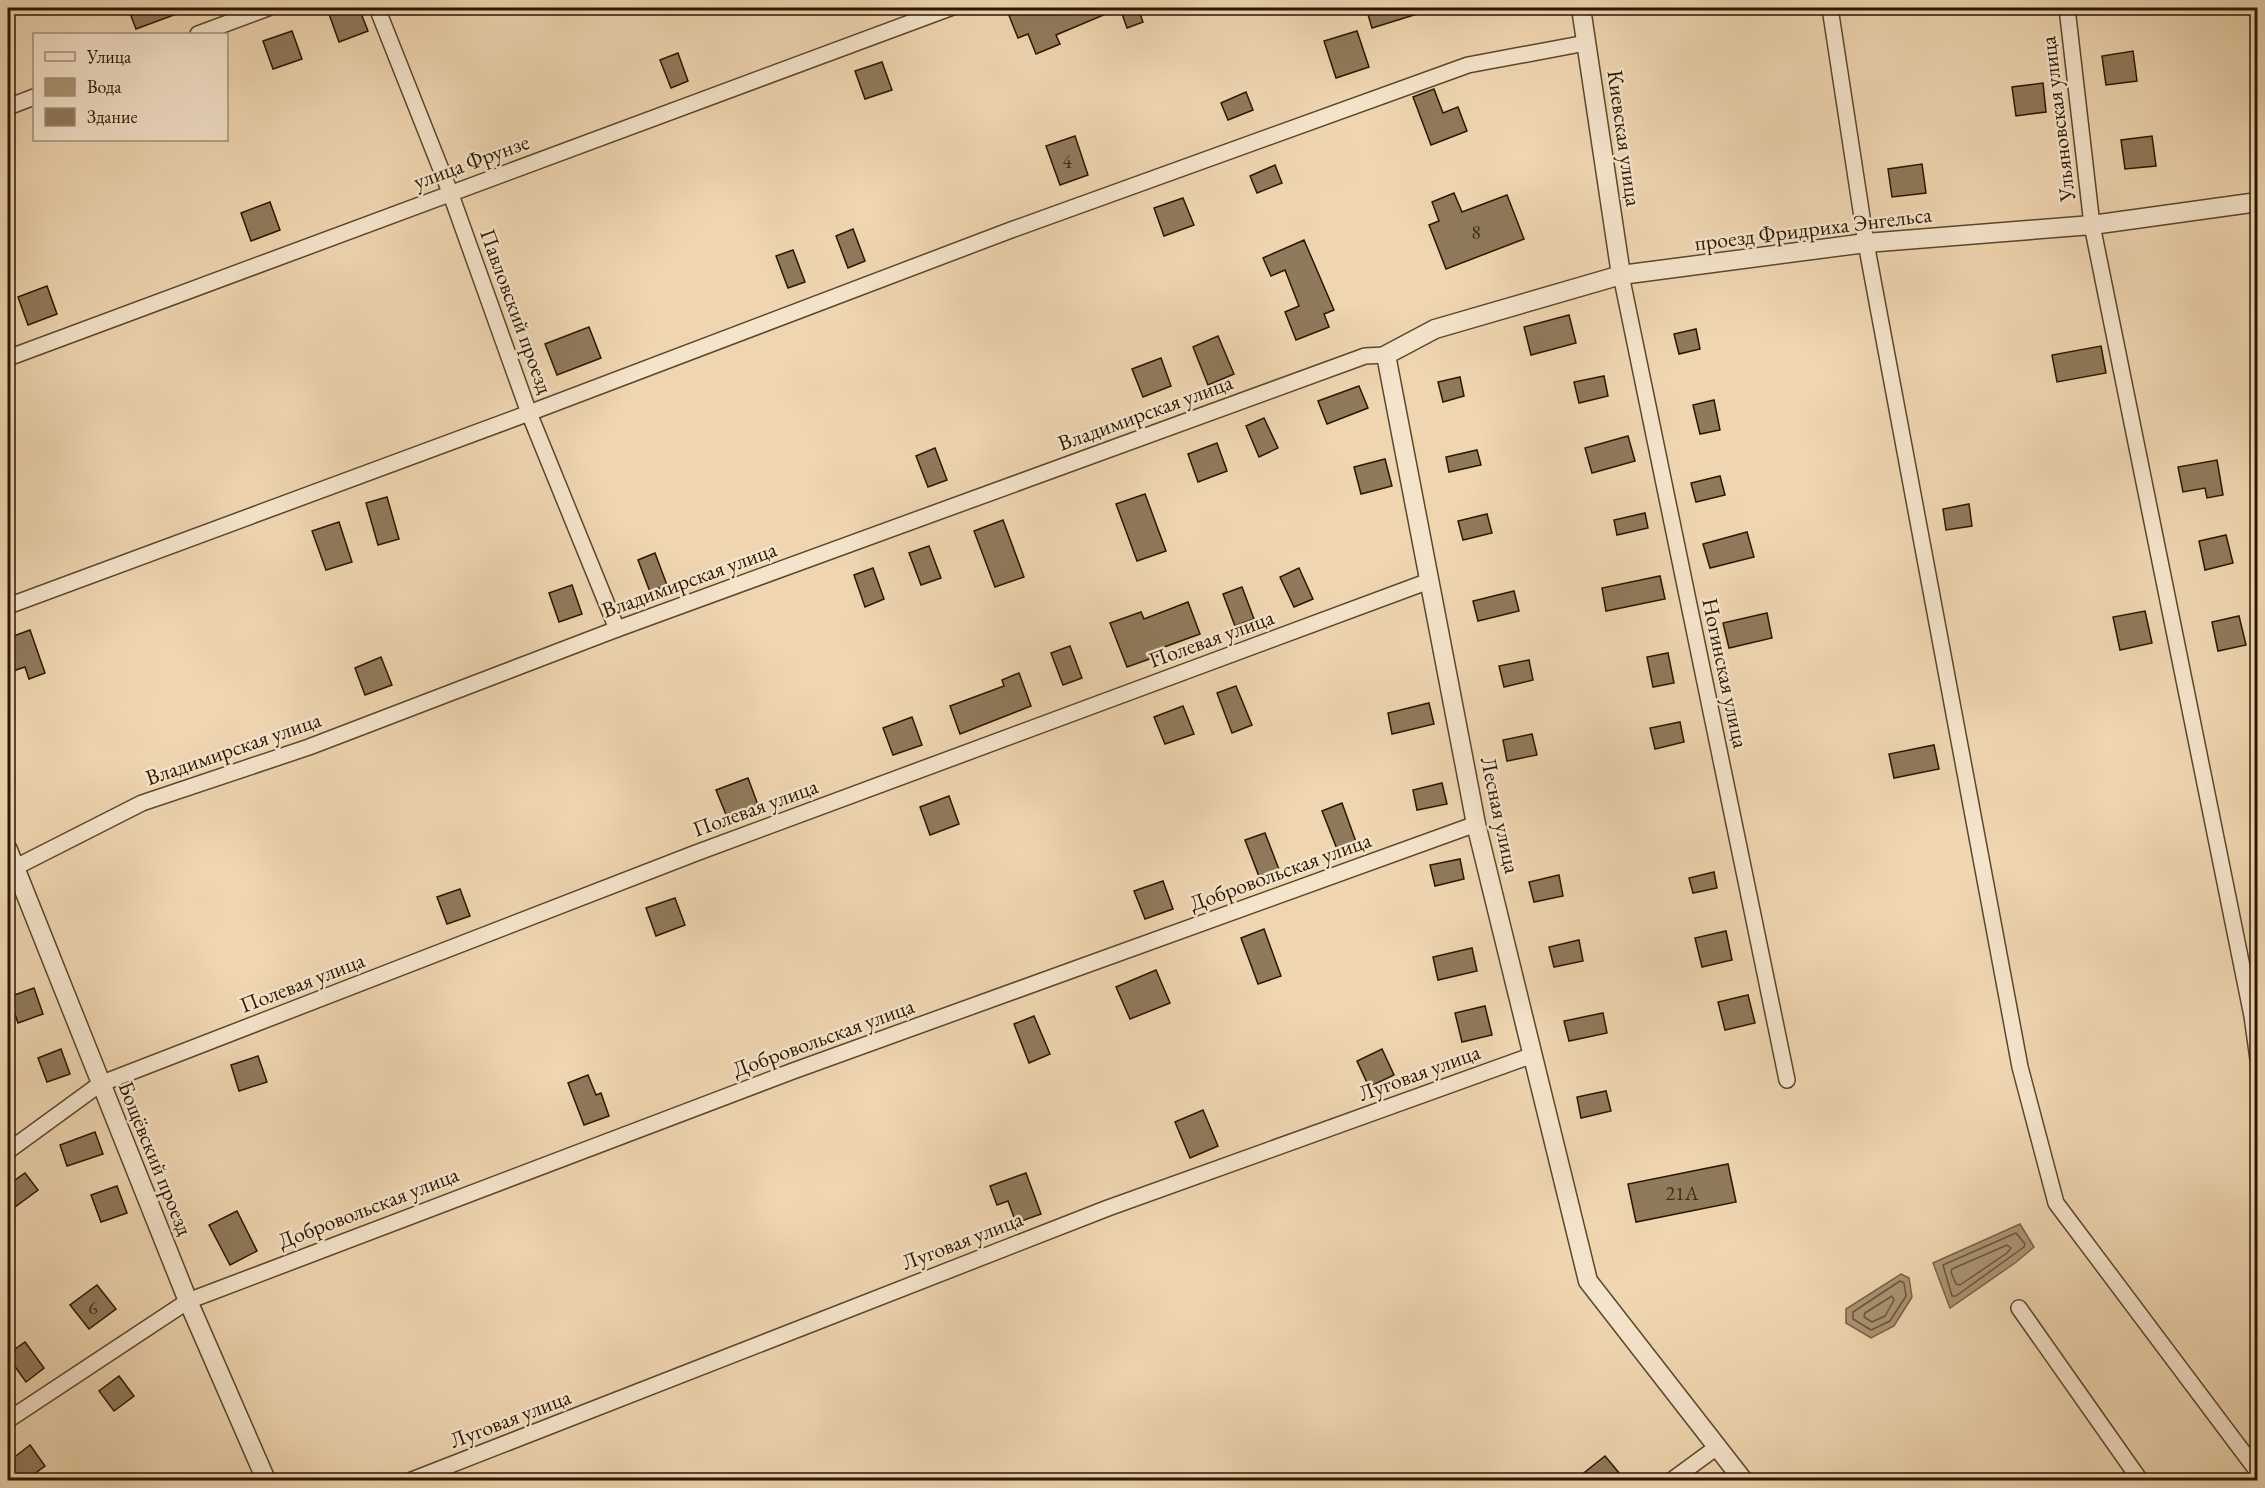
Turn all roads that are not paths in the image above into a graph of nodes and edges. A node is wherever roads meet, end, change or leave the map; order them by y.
1 (268, 8) edge
2 (377, 8) edge
3 (950, 8) edge
4 (1581, 8) edge
5 (1830, 8) edge
6 (2067, 8) edge
7 (201, 33) edge
8 (1586, 43) junction
9 (33, 97) edge
10 (8, 107) edge
11 (450, 192) junction
12 (2258, 202) edge
13 (2092, 225) junction
14 (1866, 243) junction
15 (1621, 275) junction
16 (1386, 355) junction
17 (8, 358) edge
18 (529, 412) junction
19 (1430, 580) junction
20 (8, 606) edge
21 (617, 629) junction
22 (1476, 824) junction
23 (10, 863) edge
24 (1533, 1055) junction
25 (2258, 1059) edge
26 (1787, 1080) dead end
27 (100, 1084) junction
28 (8, 1151) edge
29 (188, 1301) junction
30 (2019, 1308) dead end
31 (8, 1420) edge
32 (1718, 1447) junction
33 (2258, 1472) edge
34 (266, 1480) edge
35 (412, 1480) edge
36 (1672, 1480) edge
37 (1743, 1480) edge
38 (2140, 1480) edge

1 - 7 street
2 - 11 street, Павловский проезд
3 - 11 street, улица Фрунзе
4 - 8 street, Киевская улица
5 - 14 street
6 - 13 street, Ульяновская улица
8 - 15 street, Киевская улица
8 - 18 street
9 - 10 street
11 - 17 street, улица Фрунзе
11 - 18 street, Павловский проезд
12 - 13 street, проезд Фридриха Энгельса
13 - 14 street, проезд Фридриха Энгельса
13 - 25 street, Ульяновская улица
14 - 15 street, проезд Фридриха Энгельса
14 - 33 street
15 - 16 street, проезд Фридриха Энгельса
15 - 26 street, Ногинская улица
16 - 19 street, Лесная улица
16 - 21 street, Владимирская улица
18 - 20 street
18 - 21 street, Павловский проезд
19 - 22 street, Лесная улица
19 - 27 street, Полевая улица
21 - 23 street, Владимирская улица
22 - 24 street, Лесная улица
22 - 29 street, Добровольская улица
23 - 27 street, Бощёвский проезд
24 - 32 street, Лесная улица
24 - 35 street, Луговая улица
27 - 28 street, Полевая улица
27 - 29 street, Бощёвский проезд
29 - 31 street, Добровольская улица
29 - 34 street, Бощёвский проезд
30 - 38 street
32 - 36 street
32 - 37 street

